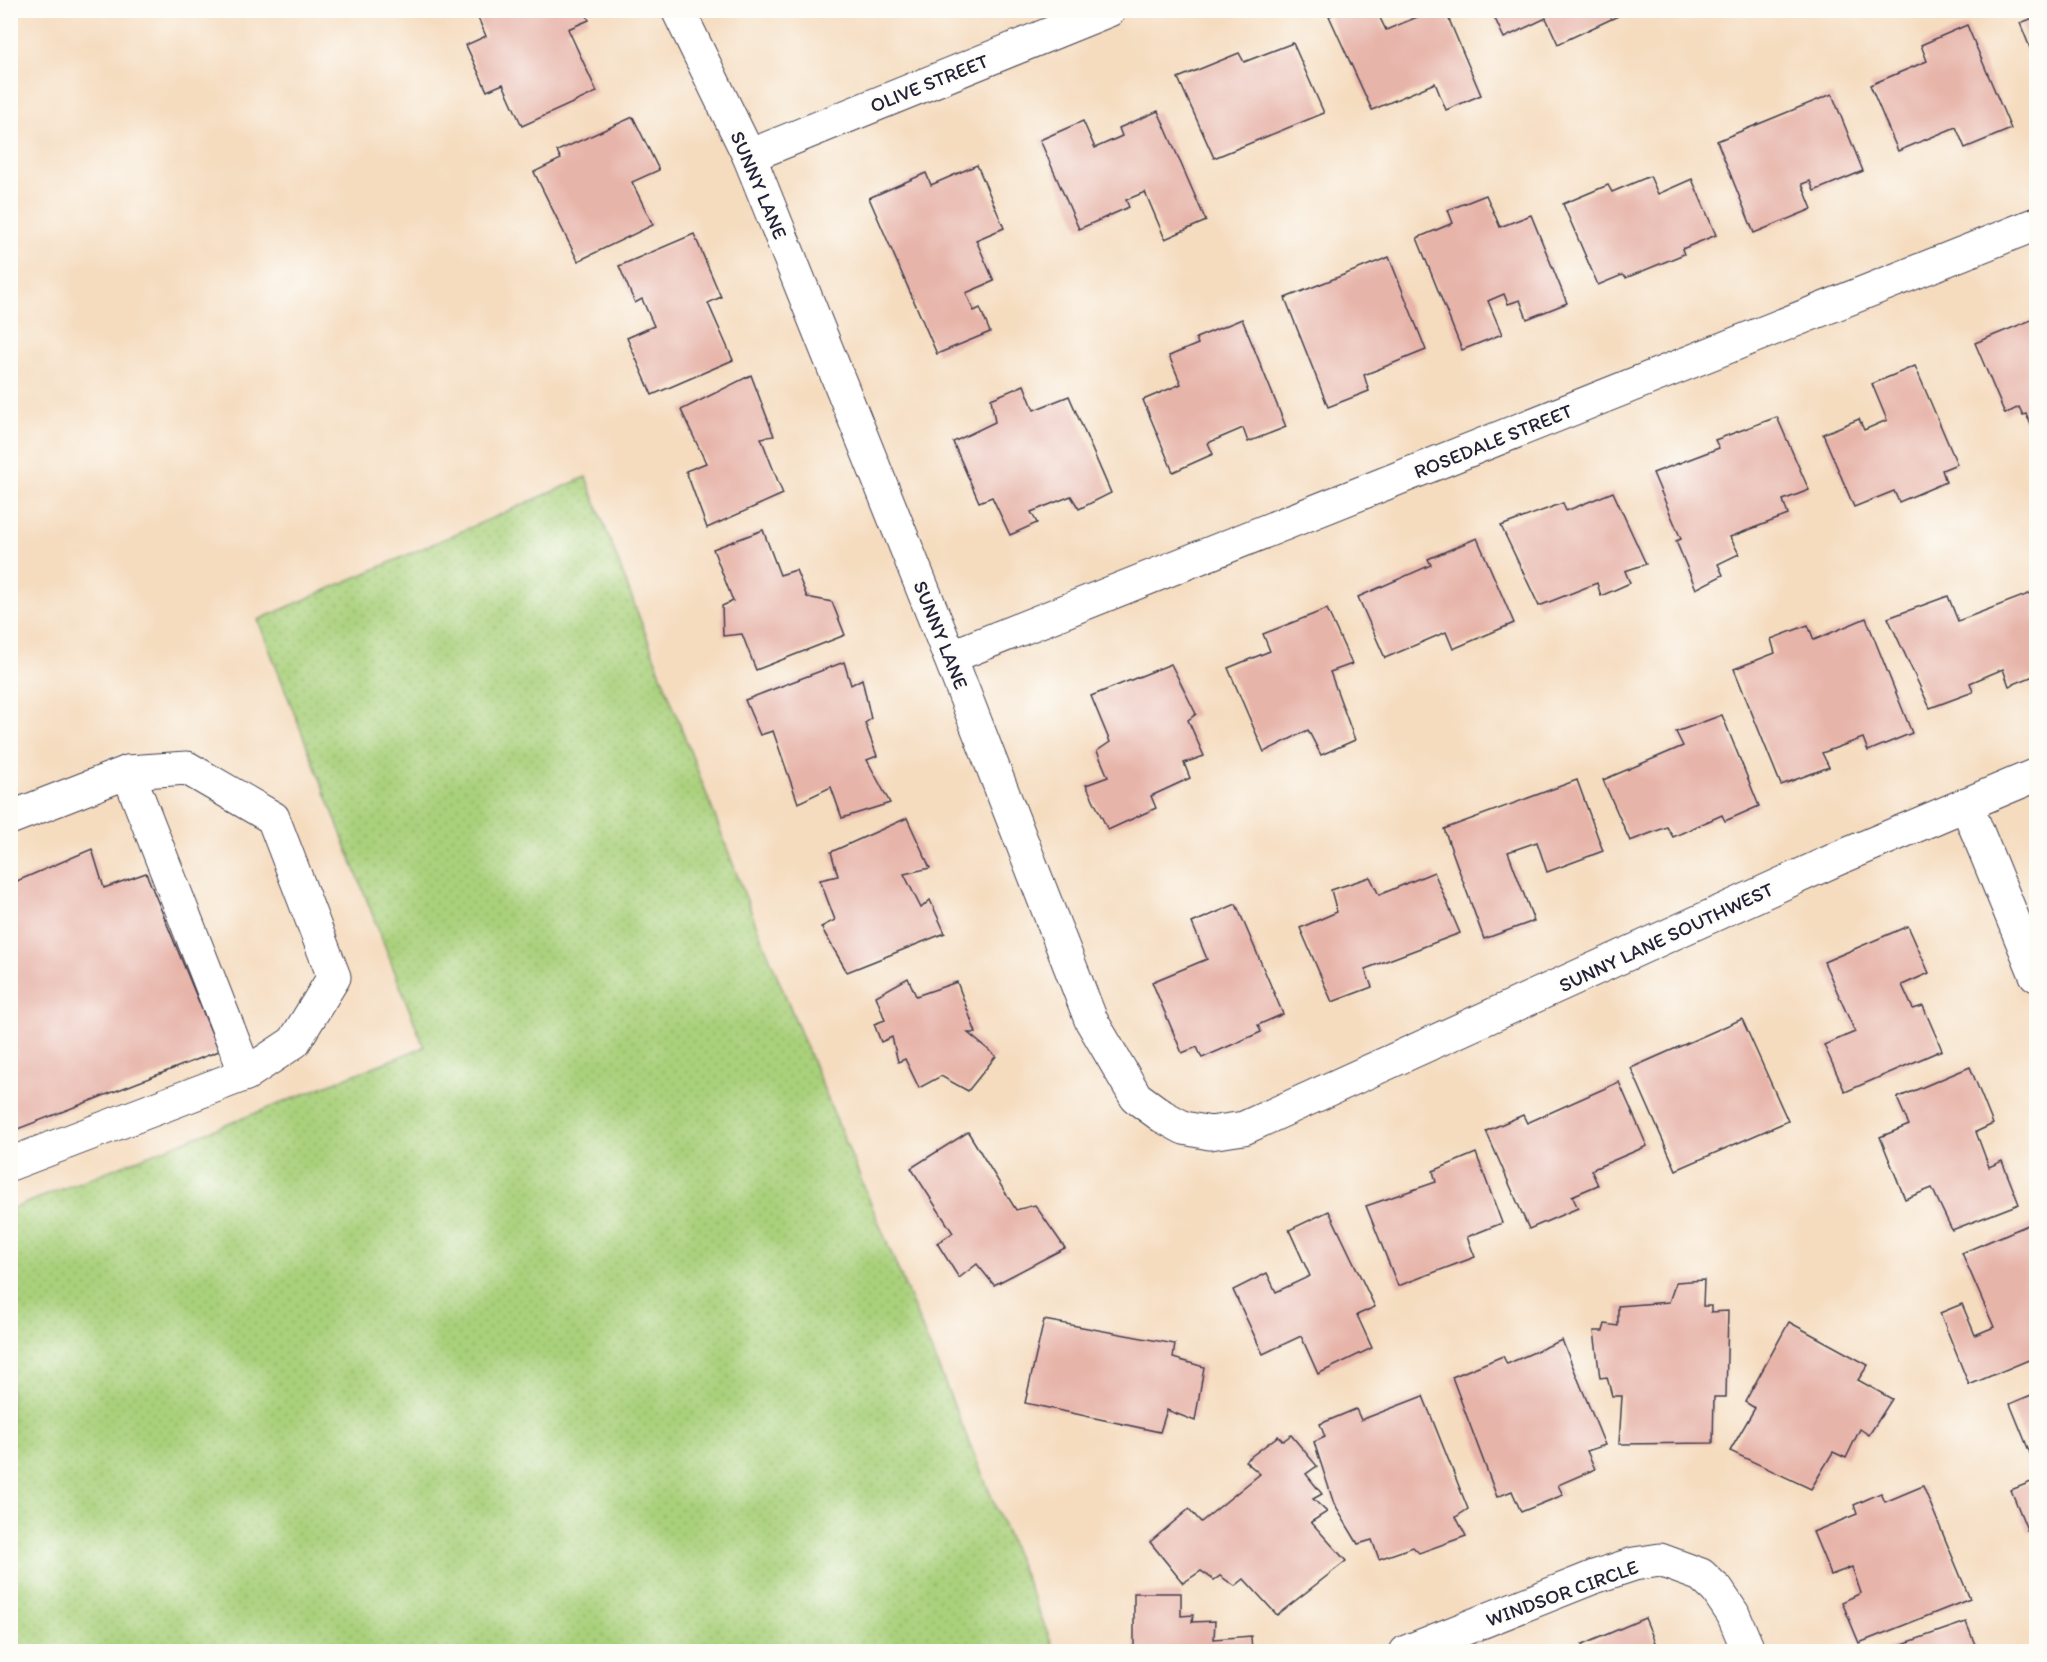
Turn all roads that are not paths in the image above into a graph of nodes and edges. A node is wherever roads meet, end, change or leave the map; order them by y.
1 (678, 10) edge
2 (1109, 10) edge
3 (749, 156) junction
4 (2037, 224) edge
5 (950, 657) junction
6 (128, 772) junction
7 (2037, 775) edge
8 (1966, 804) junction
9 (10, 818) edge
10 (2037, 975) edge
11 (246, 1074) junction
12 (1298, 1105) joint
13 (10, 1164) edge
14 (1406, 1652) edge
15 (1749, 1652) edge

1 - 3 street, SUNNY LANE
2 - 3 street, OLIVE STREET
3 - 5 street, SUNNY LANE
4 - 5 street, ROSEDALE STREET
5 - 12 street, SUNNY LANE
6 - 9 street
6 - 11 street
6 - 11 street
7 - 8 street, SUNNY LANE SOUTHWEST
8 - 10 street
8 - 12 street, SUNNY LANE SOUTHWEST
11 - 13 street
14 - 15 street, WINDSOR CIRCLE

